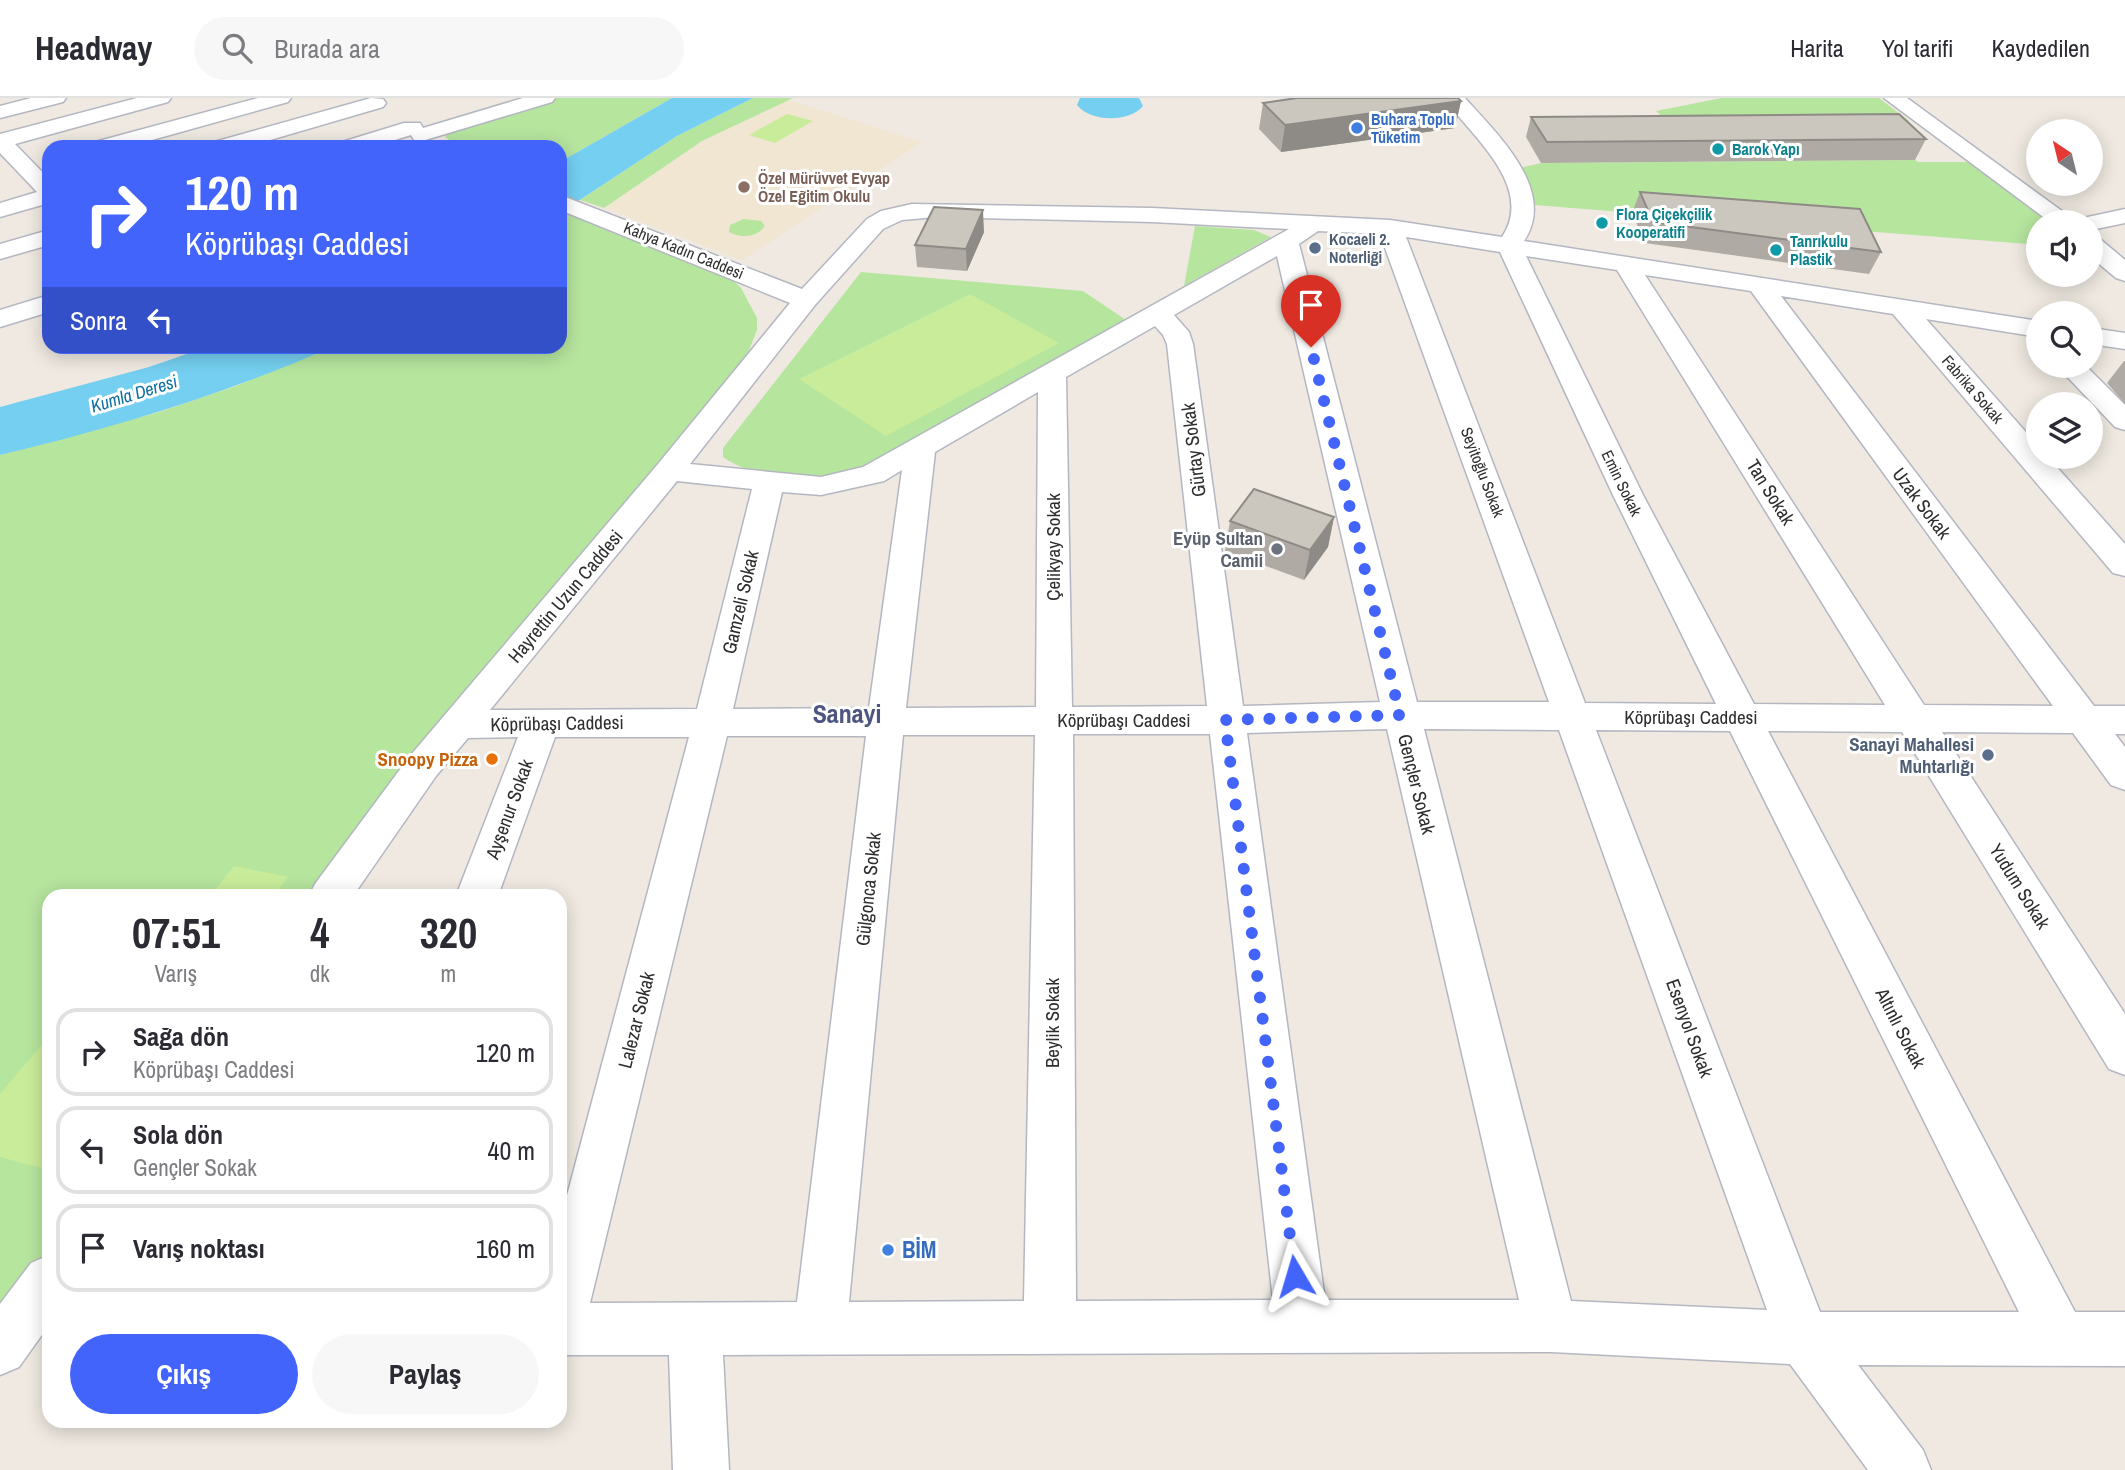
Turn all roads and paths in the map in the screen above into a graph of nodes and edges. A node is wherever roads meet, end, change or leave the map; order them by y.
1 (56, 98) edge
2 (160, 98) edge
3 (281, 98) edge
4 (545, 98) edge
5 (1454, 98) edge
6 (1894, 98) edge
7 (372, 101) edge
8 (0, 112) edge
9 (425, 137) edge
10 (0, 140) edge
11 (128, 140) edge
12 (245, 140) edge
13 (402, 140) edge
14 (42, 164) edge
15 (26, 168) junction
16 (0, 175) edge
17 (42, 186) edge
18 (42, 196) edge
19 (567, 204) edge
20 (0, 210) edge
21 (2048, 210) edge
22 (2125, 216) edge
23 (2103, 221) edge
24 (1390, 226) junction
25 (1300, 233) junction
26 (42, 239) edge
27 (1508, 246) junction
28 (0, 252) edge
29 (2103, 254) edge
30 (839, 264) junction
31 (1627, 265) junction
32 (2125, 273) edge
33 (755, 279) junction
34 (1760, 286) junction
35 (806, 300) junction
36 (42, 305) edge
37 (1903, 309) junction
38 (1158, 314) junction
39 (0, 319) edge
40 (2026, 328) edge
41 (2103, 338) edge
42 (2125, 341) edge
43 (772, 342) junction
44 (1052, 373) junction
45 (2083, 378) edge
46 (2125, 421) edge
47 (920, 449) junction
48 (669, 471) junction
49 (769, 482) junction
50 (2125, 565) edge
51 (1400, 715) junction
52 (1741, 717) junction
53 (1575, 718) junction
54 (1915, 718) junction
55 (1054, 720) junction
56 (1225, 720) junction
57 (2084, 720) junction
58 (2125, 720) edge
59 (712, 721) junction
60 (886, 721) junction
61 (542, 723) junction
62 (459, 724) junction
63 (2125, 775) edge
64 (335, 889) edge
65 (480, 889) edge
66 (2125, 1054) edge
67 (567, 1292) edge
68 (42, 1294) edge
69 (1051, 1326) junction
70 (1551, 1326) junction
71 (695, 1328) junction
72 (1302, 1328) junction
73 (567, 1329) edge
74 (820, 1329) junction
75 (22, 1332) edge
76 (1804, 1338) junction
77 (2060, 1339) junction
78 (2125, 1339) edge
79 (701, 1470) edge
80 (1903, 1470) edge

1 - 8 street
2 - 10 street
3 - 11 street
4 - 9 street
5 - 27 street
6 - 21 street
7 - 9 street
7 - 12 street
9 - 13 street
10 - 15 street
14 - 15 street
15 - 16 street
15 - 17 street
18 - 20 street
19 - 33 street, Kahya Kadın Caddesi
22 - 23 street
24 - 25 street, Hayrettin Uzun Caddesi
24 - 27 street, Hayrettin Uzun Caddesi
24 - 53 street, Seyitoğlu Sokak
25 - 30 street, Hayrettin Uzun Caddesi
25 - 38 street
25 - 51 street, Gençler Sokak
26 - 28 street
27 - 31 street, Hayrettin Uzun Caddesi
27 - 52 street, Emin Sokak
29 - 32 street
30 - 33 street
30 - 35 street, Hayrettin Uzun Caddesi
31 - 34 street, Hayrettin Uzun Caddesi
31 - 54 street, Tan Sokak
33 - 35 street, Kahya Kadın Caddesi
33 - 43 street
34 - 37 street, Hayrettin Uzun Caddesi
34 - 57 street, Uzak Sokak
35 - 43 street, Hayrettin Uzun Caddesi
36 - 39 street
37 - 40 street, Hayrettin Uzun Caddesi
37 - 50 street, Fabrika Sokak
38 - 44 street
38 - 56 street, Gürtay Sokak
41 - 42 street
43 - 48 street, Hayrettin Uzun Caddesi
44 - 47 street
44 - 55 street, Çelikyay Sokak
45 - 46 street
47 - 49 street
47 - 60 street, Gülgonca Sokak
48 - 49 street
48 - 62 street, Hayrettin Uzun Caddesi
49 - 59 street, Gamzeli Sokak
51 - 53 street, Köprübaşı Caddesi
51 - 56 street, Köprübaşı Caddesi
51 - 70 street, Gençler Sokak
52 - 53 street, Köprübaşı Caddesi
52 - 54 street, Köprübaşı Caddesi
52 - 77 street, Altınlı Sokak
53 - 76 street, Esenyol Sokak
54 - 57 street, Köprübaşı Caddesi
54 - 66 street, Yudum Sokak
55 - 56 street, Köprübaşı Caddesi
55 - 60 street, Köprübaşı Caddesi
55 - 69 street, Beylik Sokak
56 - 72 street, Gürtay Sokak
57 - 58 street, Köprübaşı Caddesi
57 - 63 street, Uzak Sokak
59 - 60 street, Köprübaşı Caddesi
59 - 61 street, Köprübaşı Caddesi
59 - 67 street, Lalezar Sokak
60 - 74 street, Gülgonca Sokak
61 - 62 street, Köprübaşı Caddesi
61 - 65 street, Ayşenur Sokak
62 - 64 street, Hayrettin Uzun Caddesi
68 - 75 street
69 - 72 street
69 - 74 street
70 - 72 street
70 - 76 street
71 - 73 street
71 - 74 street
71 - 79 street
76 - 77 street
76 - 80 street, Esenyol Sokak
77 - 78 street

